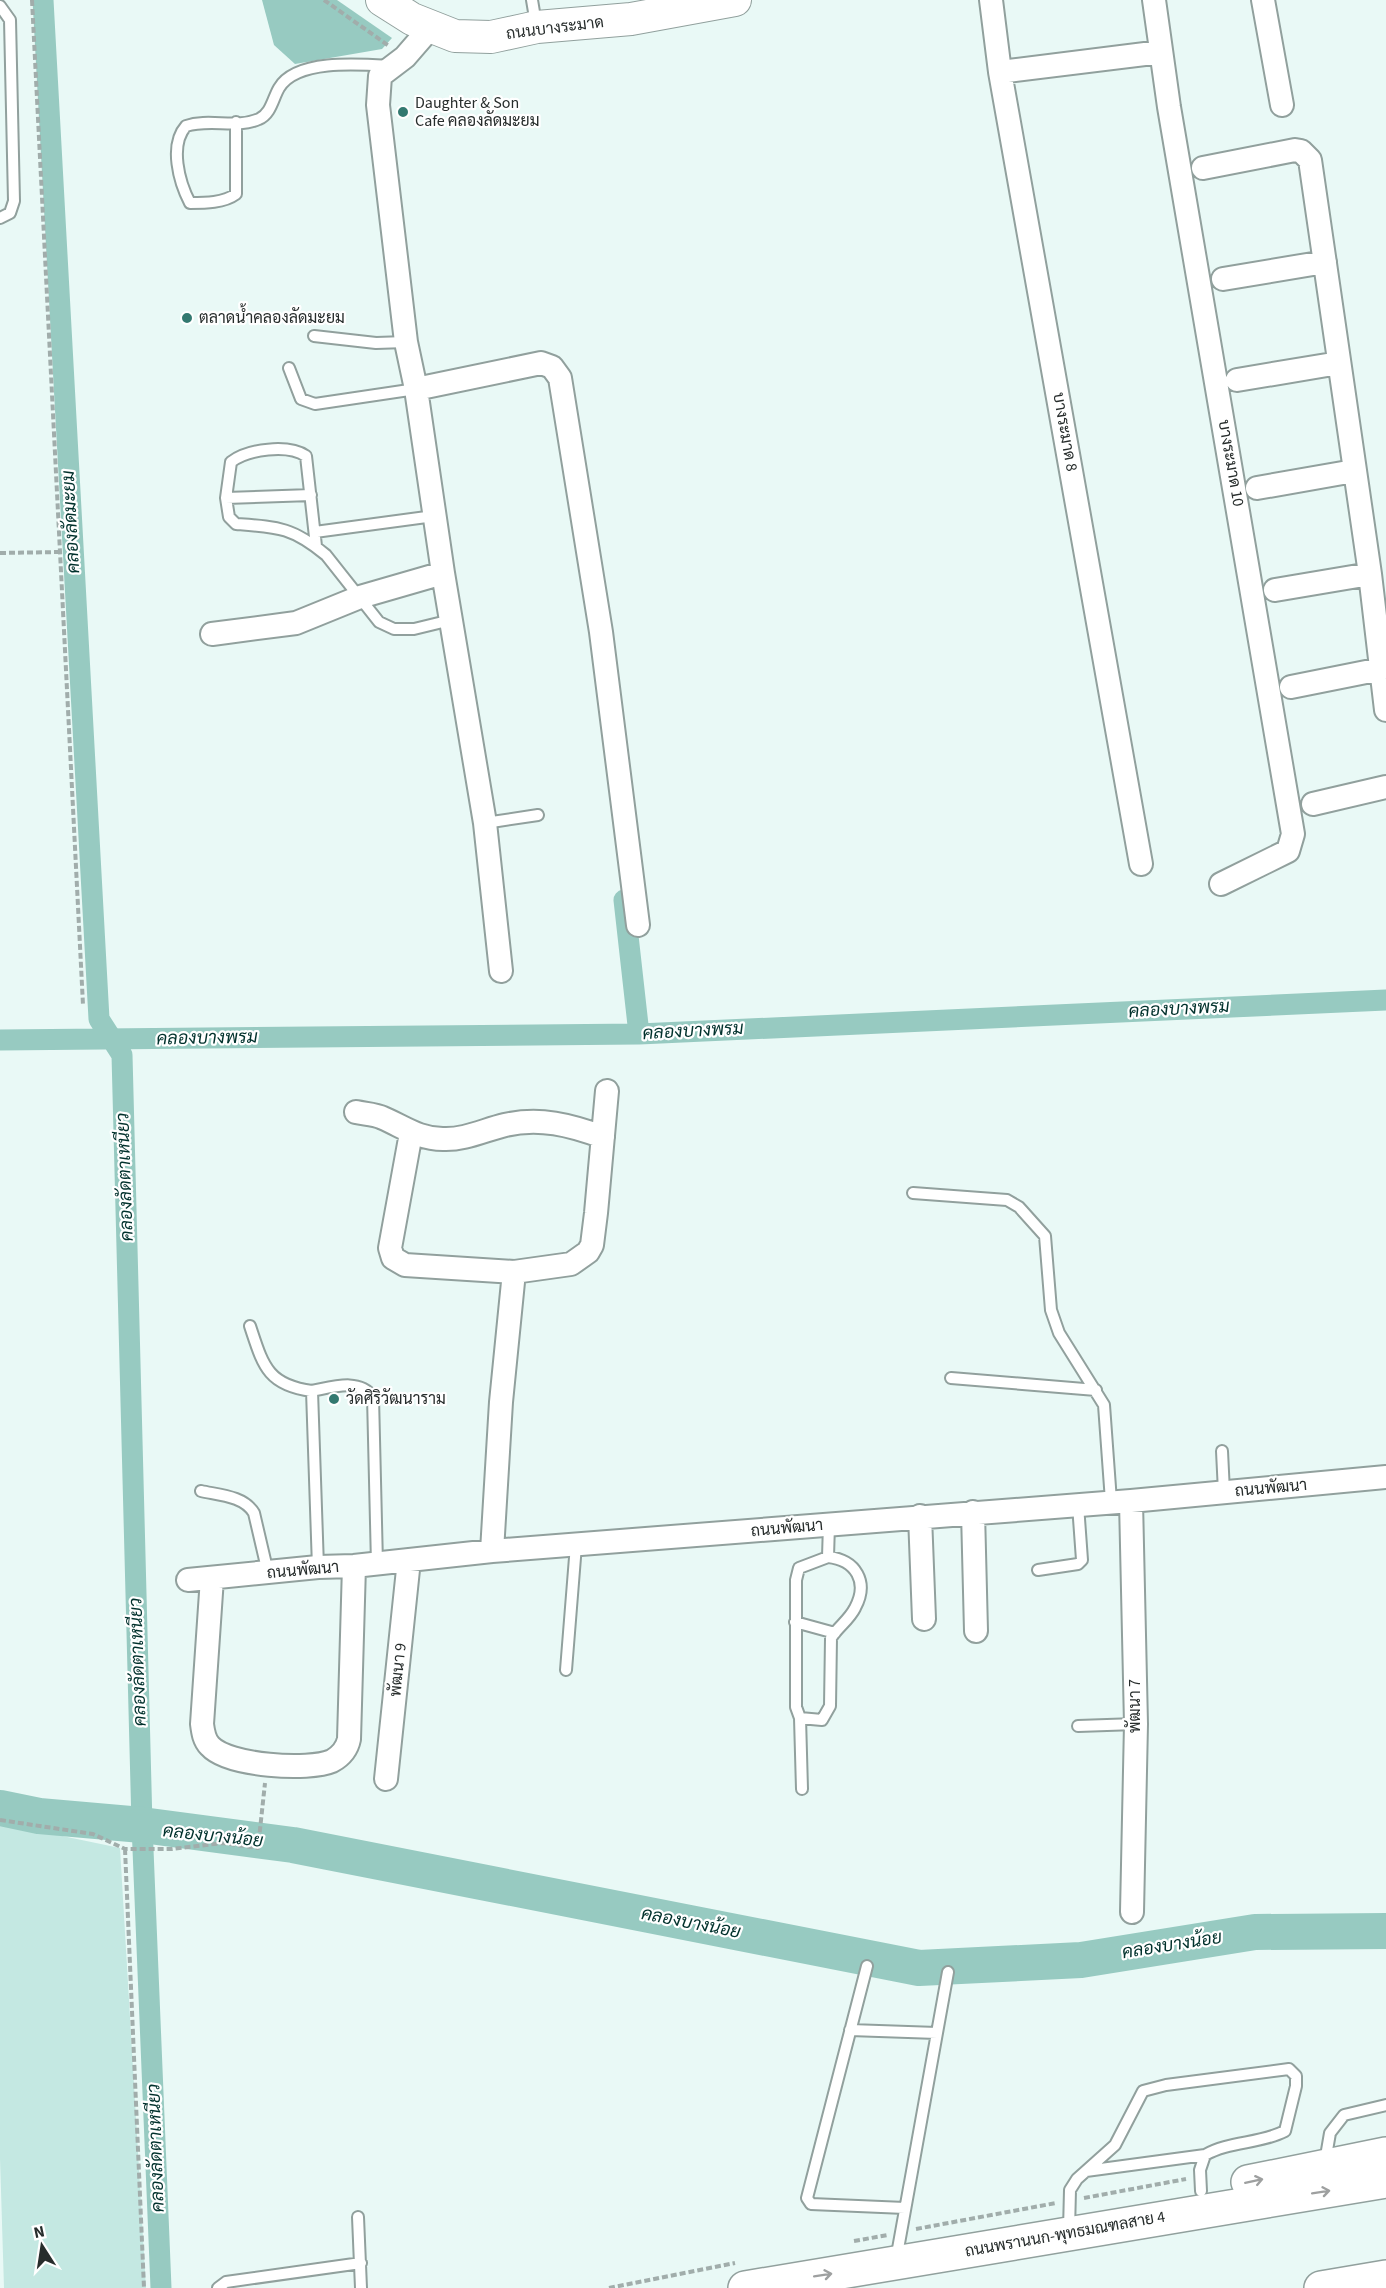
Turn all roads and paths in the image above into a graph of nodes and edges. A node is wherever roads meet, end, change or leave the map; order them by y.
1 (32, 0) edge
2 (324, 0) edge
3 (382, 0) edge
4 (735, 0) edge
5 (991, 0) edge
6 (1154, 0) edge
7 (1263, 0) edge
8 (683, 5) edge
9 (0, 6) edge
10 (534, 14) edge
11 (418, 19) junction
12 (1161, 52) junction
13 (392, 58) junction
14 (1000, 72) junction
15 (1282, 105) dead end
16 (236, 122) junction
17 (1203, 168) dead end
18 (0, 218) edge
19 (1325, 262) junction
20 (1223, 279) dead end
21 (314, 336) dead end
22 (406, 342) junction
23 (1339, 363) junction
24 (290, 368) dead end
25 (1237, 380) dead end
26 (416, 389) junction
27 (1354, 471) junction
28 (1257, 488) dead end
29 (311, 495) junction
30 (226, 498) junction
31 (434, 516) junction
32 (315, 532) junction
33 (315, 546) junction
34 (60, 552) junction
35 (0, 553) edge
36 (1374, 560) edge
37 (443, 573) junction
38 (1275, 590) dead end
39 (360, 597) junction
40 (452, 620) junction
41 (212, 634) dead end
42 (1381, 669) junction
43 (1291, 687) dead end
44 (1386, 710) edge
45 (1386, 787) edge
46 (1313, 804) dead end
47 (538, 815) dead end
48 (485, 823) junction
49 (1141, 864) dead end
50 (1221, 884) dead end
51 (638, 925) dead end
52 (501, 971) dead end
53 (83, 1005) dead end
54 (608, 1092) dead end
55 (356, 1112) dead end
56 (411, 1133) junction
57 (603, 1137) junction
58 (913, 1193) dead end
59 (514, 1272) junction
60 (250, 1326) dead end
61 (951, 1378) dead end
62 (1096, 1390) junction
63 (312, 1391) junction
64 (1222, 1451) dead end
65 (1386, 1477) edge
66 (201, 1491) dead end
67 (1224, 1492) junction
68 (1121, 1501) junction
69 (1078, 1505) junction
70 (973, 1512) junction
71 (920, 1516) junction
72 (829, 1524) junction
73 (576, 1545) junction
74 (492, 1551) junction
75 (828, 1557) junction
76 (409, 1560) junction
77 (377, 1564) junction
78 (354, 1566) junction
79 (318, 1567) junction
80 (1038, 1570) dead end
81 (267, 1573) junction
82 (213, 1578) junction
83 (188, 1580) dead end
84 (924, 1619) dead end
85 (795, 1622) junction
86 (976, 1631) dead end
87 (835, 1633) junction
88 (566, 1670) dead end
89 (800, 1718) junction
90 (1136, 1724) junction
91 (1078, 1726) dead end
92 (267, 1764) junction
93 (386, 1779) dead end
94 (802, 1789) dead end
95 (0, 1820) edge
96 (125, 1849) junction
97 (1132, 1912) dead end
98 (867, 1966) dead end
99 (948, 1971) dead end
100 (850, 2030) junction
101 (937, 2033) junction
102 (1386, 2105) edge
103 (1386, 2154) edge
104 (1205, 2155) junction
105 (1324, 2166) junction
106 (1085, 2171) junction
107 (1386, 2181) edge
108 (1201, 2184) junction
109 (1069, 2200) junction
110 (905, 2208) junction
111 (358, 2217) dead end
112 (1083, 2230) junction
113 (844, 2243) dead end
114 (898, 2248) junction
115 (361, 2263) junction
116 (744, 2275) edge
117 (1386, 2277) edge
118 (144, 2288) edge
119 (218, 2288) edge
120 (361, 2288) edge
121 (609, 2288) edge
122 (1321, 2288) edge

1 - 34 path
2 - 13 path
3 - 11 street, ถนนบางระมาด
4 - 8 street, ถนนบางระมาด
5 - 14 street, บางระมาด 8
6 - 12 street, บางระมาด 10
7 - 15 street
8 - 10 street, ถนนบางระมาด
9 - 18 lane
10 - 11 street, ถนนบางระมาด
11 - 13 street
12 - 14 street
12 - 50 street, บางระมาด 10
13 - 16 lane
13 - 22 street
14 - 49 street, บางระมาด 8
16 - 16 lane
17 - 19 street
19 - 20 street
19 - 23 street
21 - 22 lane
22 - 26 street
23 - 25 street
23 - 27 street
24 - 26 lane
26 - 31 street
26 - 51 street
27 - 28 street
27 - 36 street
29 - 30 lane
29 - 30 lane
29 - 32 lane
30 - 33 lane
31 - 32 lane
31 - 37 street
32 - 33 lane
33 - 39 lane
34 - 35 path
34 - 53 path
36 - 38 street
36 - 42 street
37 - 39 street
37 - 40 street
39 - 40 lane
39 - 41 street
40 - 48 street
42 - 43 street
42 - 44 street
45 - 46 street
47 - 48 lane
48 - 52 street
54 - 57 street
55 - 56 street
56 - 57 street
56 - 59 street
57 - 59 street
58 - 62 lane
59 - 74 street
60 - 63 lane
61 - 62 lane
62 - 68 lane
63 - 77 lane
63 - 79 lane
64 - 67 lane
65 - 67 street, ถนนพัฒนา
66 - 81 lane
67 - 68 street, ถนนพัฒนา
68 - 69 street, ถนนพัฒนา
68 - 90 street, พัฒนา 7
69 - 70 street, ถนนพัฒนา
69 - 80 lane
70 - 71 street, ถนนพัฒนา
70 - 86 street
71 - 72 street, ถนนพัฒนา
71 - 84 street
72 - 73 street, ถนนพัฒนา
72 - 75 lane
73 - 74 street, ถนนพัฒนา
73 - 88 lane
74 - 76 street, ถนนพัฒนา
75 - 85 lane
75 - 87 lane
76 - 77 street, ถนนพัฒนา
76 - 93 street, พัฒนา 9
77 - 78 street, ถนนพัฒนา
78 - 79 street, ถนนพัฒนา
78 - 92 street
79 - 81 street, ถนนพัฒนา
81 - 82 street, ถนนพัฒนา
82 - 83 street, ถนนพัฒนา
82 - 92 street
85 - 87 lane
85 - 89 lane
87 - 89 lane
89 - 94 lane
90 - 91 lane
90 - 97 street, พัฒนา 7
92 - 96 path
95 - 96 path
96 - 118 path
98 - 100 lane
99 - 101 lane
100 - 101 lane
100 - 110 lane
101 - 110 lane
102 - 105 lane
103 - 105 main road
104 - 106 lane
104 - 106 lane
104 - 108 lane
108 -> 105 main road
106 - 109 lane
112 -> 107 main road, ถนนพรานนก-พุทธมณฑลสาย 4
108 - 109 path
108 - 112 main road
109 - 112 lane
109 - 114 path
110 - 114 lane
111 - 115 lane
112 - 114 main road, ถนนพรานนก-พุทธมณฑลสาย 4
113 - 114 path
116 -> 114 main road, ถนนพรานนก-พุทธมณฑลสาย 4
115 - 119 lane
115 - 120 lane
116 - 121 path
117 - 122 main road

